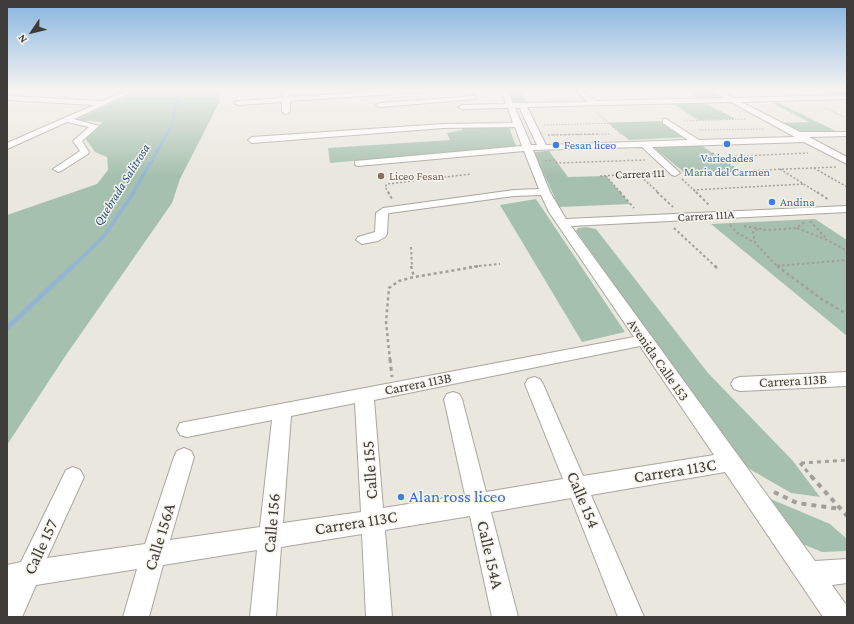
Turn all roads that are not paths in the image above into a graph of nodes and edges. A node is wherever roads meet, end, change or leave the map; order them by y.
1 (70, 118) edge
2 (516, 118) edge
3 (529, 118) edge
4 (765, 118) edge
5 (66, 120) junction
6 (666, 122) road end
7 (80, 123) junction
8 (519, 125) junction
9 (67, 130) dead end
10 (847, 134) edge
11 (802, 137) junction
12 (279, 138) junction
13 (252, 140) dead end
14 (698, 143) junction
15 (645, 145) junction
16 (7, 146) edge
17 (282, 148) dead end
18 (528, 148) junction
19 (543, 148) junction
20 (847, 161) edge
21 (358, 163) dead end
22 (58, 169) dead end
23 (676, 173) road end
24 (545, 192) junction
25 (847, 201) edge
26 (847, 209) edge
27 (597, 214) dead end
28 (564, 223) junction
29 (362, 240) dead end
30 (645, 340) junction
31 (847, 379) edge
32 (534, 384) dead end
33 (740, 384) dead end
34 (364, 394) junction
35 (453, 399) dead end
36 (281, 420) junction
37 (189, 428) dead end
38 (184, 457) dead end
39 (729, 462) junction
40 (73, 477) dead end
41 (578, 487) junction
42 (478, 503) junction
43 (374, 521) junction
44 (272, 537) junction
45 (154, 554) junction
46 (847, 571) edge
47 (808, 574) junction
48 (18, 575) edge
49 (8, 617) edge
50 (136, 617) edge
51 (263, 617) edge
52 (379, 617) edge
53 (505, 617) edge
54 (631, 617) edge
55 (839, 617) edge

1 - 5 street
2 - 8 street, Avenida Calle 153
3 - 19 street
4 - 11 street
5 - 7 street
5 - 16 street
6 - 14 street
7 - 9 street
7 - 22 street
8 - 12 street
8 - 18 street, Avenida Calle 153
10 - 11 street
11 - 14 street
11 - 20 street
12 - 13 street
12 - 17 street
14 - 15 street
15 - 19 street
15 - 23 street
18 - 19 street
18 - 21 street
18 - 24 street, Avenida Calle 153
24 - 28 street, Avenida Calle 153
24 - 29 street
25 - 27 street, Carrera 111A
26 - 28 street, Carrera 111A
28 - 30 street, Avenida Calle 153
30 - 34 street, Carrera 113B
30 - 39 street, Avenida Calle 153
31 - 33 street, Carrera 113B
32 - 41 street, Calle 154
34 - 36 street, Carrera 113B
34 - 43 street, Calle 155
35 - 42 street, Calle 154A
36 - 37 street, Carrera 113B
36 - 44 street, Calle 156
38 - 45 street, Calle 156A
39 - 41 street, Carrera 113C
39 - 47 street, Avenida Calle 153
40 - 48 street, Calle 157
41 - 42 street, Carrera 113C
41 - 54 street, Calle 154
42 - 43 street, Carrera 113C
42 - 53 street, Calle 154A
43 - 44 street, Carrera 113C
43 - 52 street, Calle 155
44 - 45 street, Carrera 113C
44 - 51 street, Calle 156
45 - 48 street, Carrera 113C
45 - 50 street, Calle 156A
46 - 47 street
47 - 55 street, Avenida Calle 153
48 - 49 street, Calle 157

